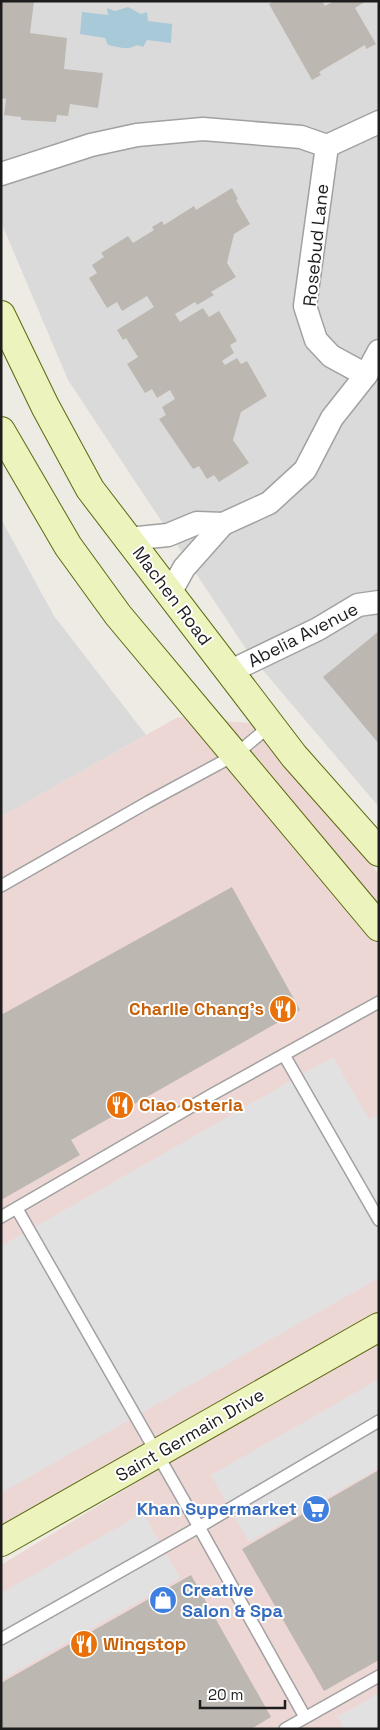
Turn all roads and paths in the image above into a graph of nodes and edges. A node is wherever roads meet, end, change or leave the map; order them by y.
1 (379, 122) edge
2 (327, 146) junction
3 (1, 174) edge
4 (1, 315) edge
5 (379, 351) edge
6 (366, 374) junction
7 (1, 431) edge
8 (223, 524) junction
9 (128, 539) junction
10 (170, 593) junction
11 (379, 602) edge
12 (229, 672) junction
13 (271, 725) junction
14 (234, 755) junction
15 (379, 852) edge
16 (1, 886) edge
17 (379, 927) edge
18 (379, 1002) edge
19 (284, 1055) junction
20 (17, 1209) junction
21 (1, 1218) edge
22 (379, 1220) edge
23 (379, 1327) edge
24 (379, 1421) edge
25 (157, 1453) junction
26 (199, 1527) junction
27 (1, 1542) edge
28 (1, 1639) edge
29 (379, 1676) edge
30 (305, 1718) junction
31 (285, 1729) edge

1 - 2 street
2 - 3 street
2 - 6 street, Rosebud Lane
4 - 9 street, Machen Road
5 - 6 street
6 - 8 street
7 - 14 street
8 - 9 street
8 - 10 street
9 - 10 street, Machen Road
10 - 12 street, Machen Road
11 - 12 street, Abelia Avenue
12 - 13 street, Machen Road
13 - 14 lane
13 - 15 street, Machen Road
14 - 16 lane
14 - 17 street
18 - 19 lane
19 - 20 lane
19 - 22 lane
20 - 21 lane
20 - 25 lane
23 - 25 street, Saint Germain Drive
24 - 26 lane
25 - 26 lane
25 - 27 street, Saint Germain Drive
26 - 28 lane
26 - 30 lane
29 - 30 lane
30 - 31 lane

